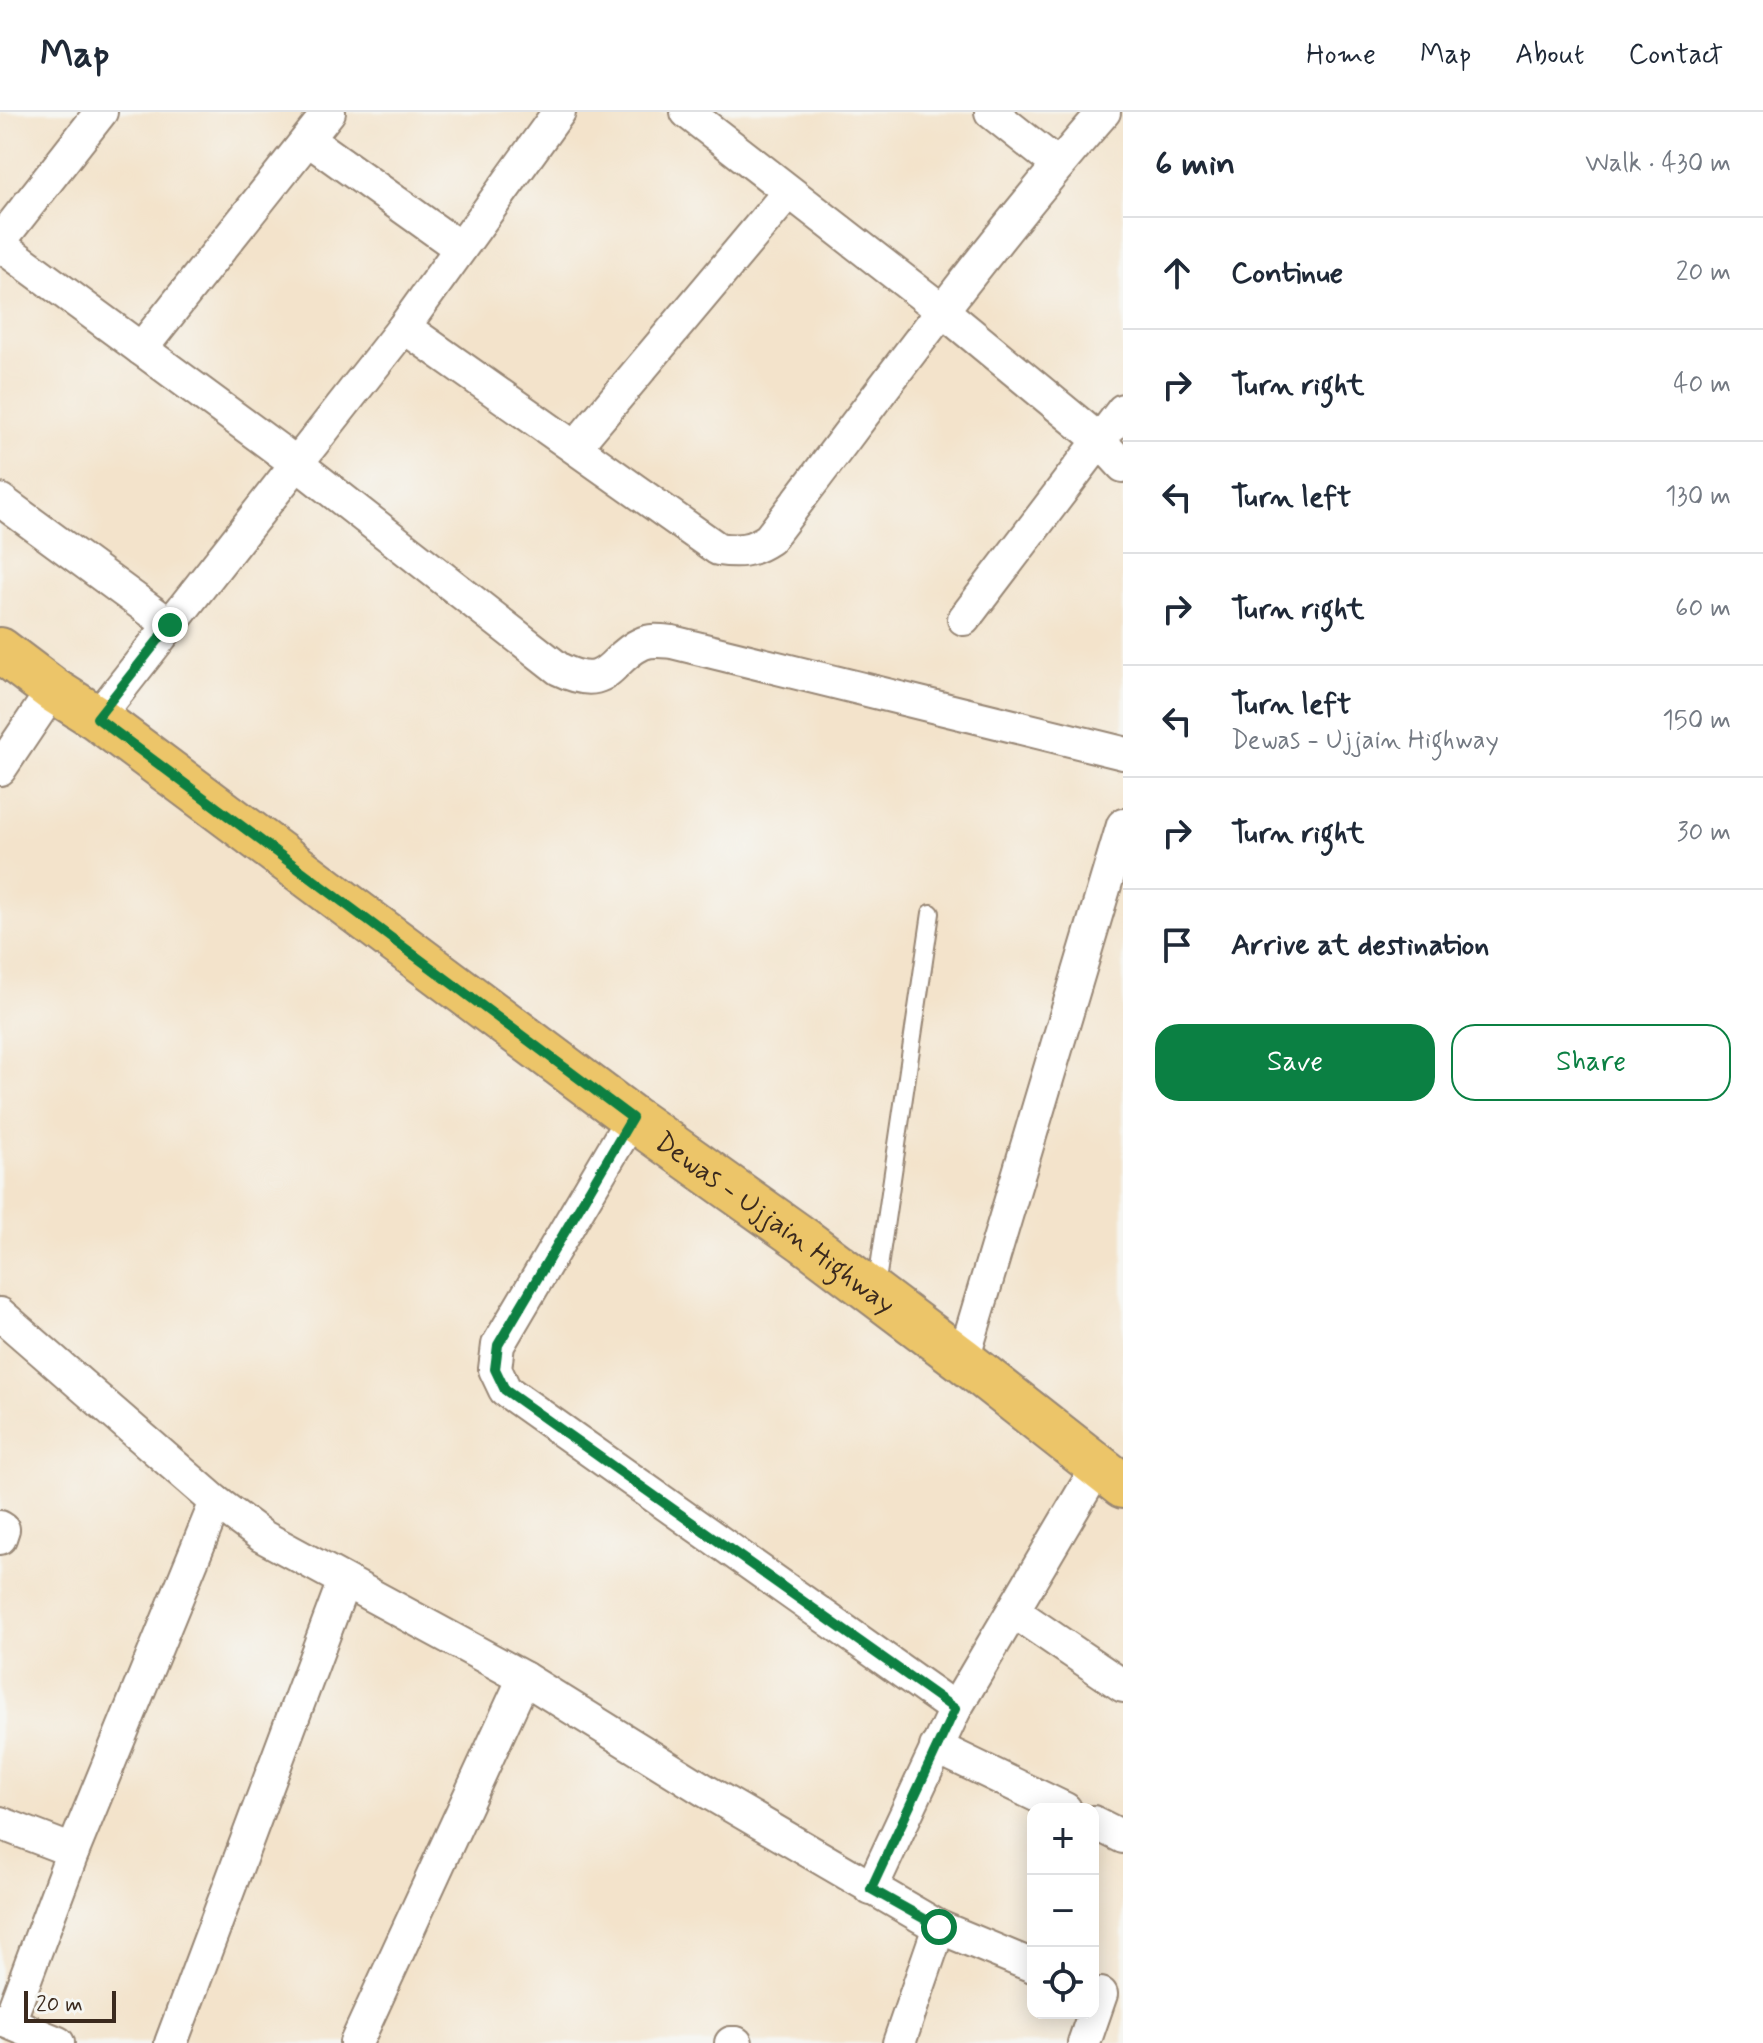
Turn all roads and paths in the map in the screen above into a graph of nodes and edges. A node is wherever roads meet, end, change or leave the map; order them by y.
1 (101, 112) edge
2 (329, 112) edge
3 (559, 112) edge
4 (687, 112) edge
5 (991, 112) edge
6 (1104, 112) edge
7 (309, 140) junction
8 (1058, 165) junction
9 (788, 193) junction
10 (0, 243) edge
11 (460, 248) junction
12 (943, 311) junction
13 (404, 327) junction
14 (141, 349) junction
15 (1123, 410) edge
16 (1098, 439) junction
17 (575, 447) junction
18 (296, 463) junction
19 (1123, 466) edge
20 (0, 500) edge
21 (964, 619) dead end
22 (170, 625) junction
23 (0, 650) edge
24 (53, 690) junction
25 (97, 718) junction
26 (1123, 753) edge
27 (0, 769) edge
28 (1123, 825) edge
29 (931, 913) dead end
30 (632, 1118) junction
31 (875, 1293) junction
32 (0, 1314) edge
33 (0, 1332) edge
34 (39, 1346) junction
35 (963, 1360) junction
36 (1110, 1477) edge
37 (216, 1502) junction
38 (0, 1527) edge
39 (0, 1538) edge
40 (344, 1581) junction
41 (1013, 1611) junction
42 (524, 1678) junction
43 (1123, 1686) edge
44 (955, 1709) junction
45 (936, 1747) junction
46 (1053, 1803) edge
47 (0, 1823) edge
48 (1099, 1825) edge
49 (1123, 1837) edge
50 (73, 1851) junction
51 (871, 1889) junction
52 (939, 1927) junction
53 (1027, 1964) edge
54 (1106, 1996) edge
55 (4, 2021) edge
56 (58, 2043) edge
57 (171, 2043) edge
58 (356, 2043) edge
59 (899, 2043) edge
60 (1084, 2043) edge

1 - 10 street
2 - 7 street
3 - 11 street
4 - 9 street
5 - 8 street
6 - 8 street
7 - 11 street
7 - 14 street
8 - 12 street
9 - 12 street
9 - 17 street
10 - 14 street
11 - 13 street
12 - 16 street
12 - 17 street
13 - 17 street
13 - 18 street
14 - 18 street
15 - 16 street
16 - 19 street
16 - 21 street
18 - 22 street
18 - 26 street
20 - 22 street
22 - 25 street
23 - 24 main road, Dewas - Ujjain Highway
24 - 25 main road, Dewas - Ujjain Highway
24 - 27 street
25 - 30 main road, Dewas - Ujjain Highway
28 - 35 street
29 - 31 lane
30 - 31 main road, Dewas - Ujjain Highway
30 - 44 street
31 - 35 main road, Dewas - Ujjain Highway
32 - 34 street
33 - 34 street
34 - 37 street
35 - 36 main road, Dewas - Ujjain Highway
36 - 41 street
37 - 40 street
37 - 50 street
38 - 39 street
40 - 42 street
40 - 57 street
41 - 43 street
41 - 44 street
42 - 51 street
42 - 58 street
44 - 45 street
45 - 46 street
45 - 51 street
47 - 50 street
48 - 49 street
50 - 55 street
51 - 52 street
52 - 53 street
52 - 59 street
54 - 60 street
55 - 56 street

